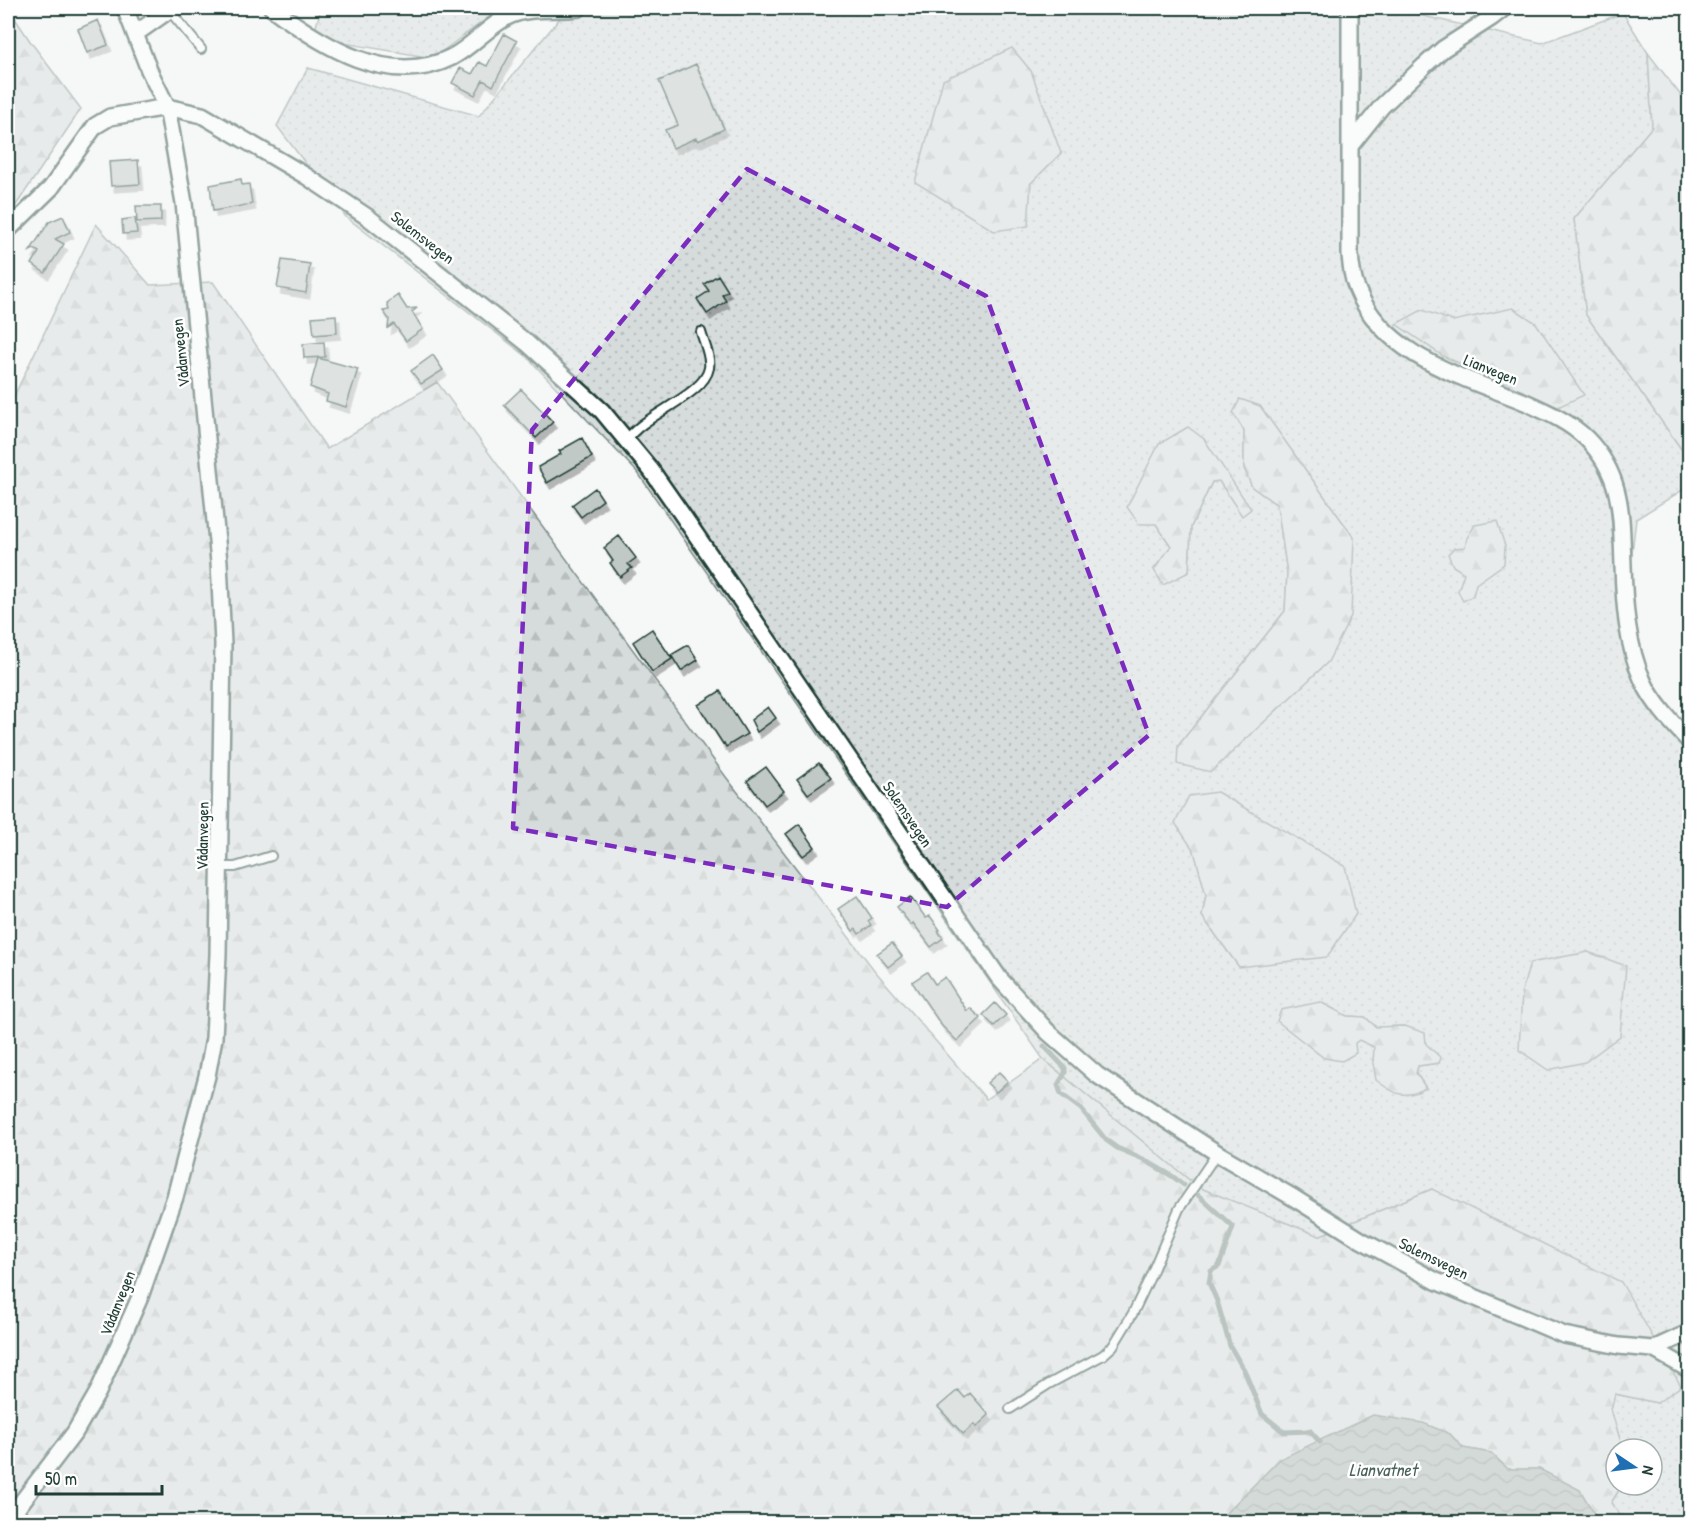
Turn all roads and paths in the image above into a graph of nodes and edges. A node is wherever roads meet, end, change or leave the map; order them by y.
1 (125, 8) edge
2 (272, 8) edge
3 (579, 8) edge
4 (1350, 8) edge
5 (1504, 8) edge
6 (171, 9) edge
7 (135, 34) junction
8 (201, 49) dead end
9 (167, 107) junction
10 (1350, 146) junction
11 (8, 230) edge
12 (701, 332) dead end
13 (627, 440) junction
14 (1689, 742) edge
15 (271, 856) dead end
16 (219, 867) junction
17 (1217, 1153) junction
18 (1689, 1332) edge
19 (1653, 1349) junction
20 (1689, 1370) edge
21 (1010, 1409) dead end
22 (8, 1520) edge

1 - 7 street, Vådanvegen
2 - 3 street
4 - 10 street, Lianvegen
5 - 10 street
6 - 7 street
6 - 8 lane
7 - 9 street, Vådanvegen
9 - 11 street
9 - 13 street, Solemsvegen
9 - 16 street, Vådanvegen
10 - 14 street, Lianvegen
12 - 13 lane
13 - 17 street, Solemsvegen
15 - 16 lane
16 - 22 street, Vådanvegen
17 - 19 street, Solemsvegen
17 - 21 lane
18 - 19 street
19 - 20 street, Solemsvegen

